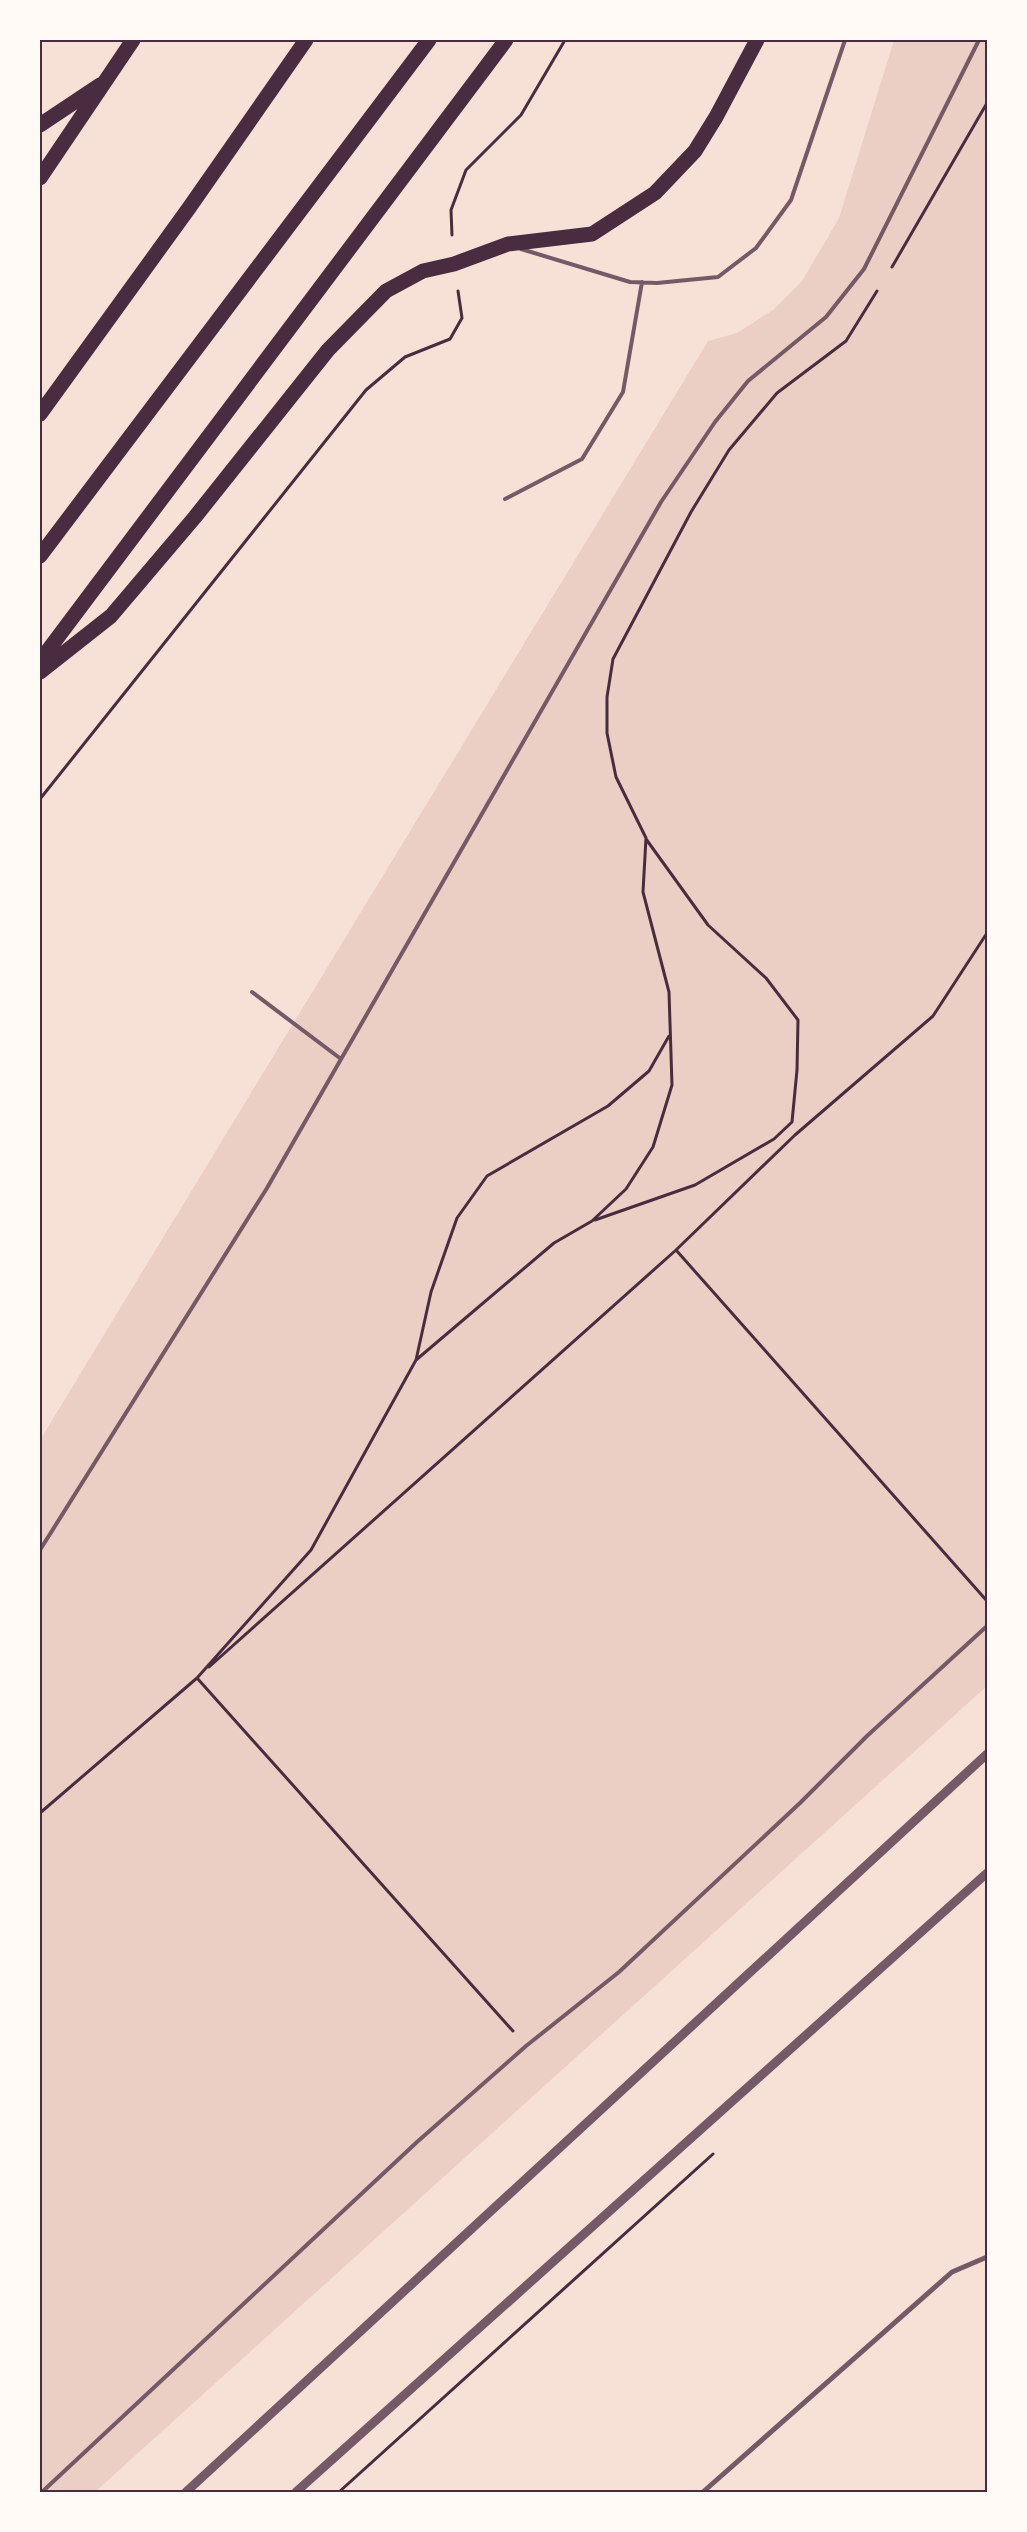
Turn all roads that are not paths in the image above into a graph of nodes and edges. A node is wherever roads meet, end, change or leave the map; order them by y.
1 (133, 40) edge
2 (306, 40) edge
3 (429, 40) edge
4 (506, 40) edge
5 (757, 40) edge
6 (845, 40) edge
7 (979, 40) edge
8 (108, 80) junction
9 (40, 125) edge
10 (40, 178) edge
11 (507, 244) junction
12 (642, 282) junction
13 (40, 414) edge
14 (505, 499) dead end
15 (40, 556) edge
16 (40, 661) edge
17 (40, 672) edge
18 (252, 992) dead end
19 (341, 1059) junction
20 (40, 1550) edge
21 (987, 1626) edge
22 (987, 1754) edge
23 (987, 1873) edge
24 (987, 2257) edge
25 (42, 2492) edge
26 (186, 2492) edge
27 (296, 2492) edge
28 (702, 2492) edge

1 - 8 highway
2 - 13 highway
3 - 15 highway
4 - 16 highway
5 - 11 highway
6 - 12 lane
7 - 19 lane
8 - 9 highway
8 - 10 highway
11 - 12 lane
11 - 17 highway
12 - 14 lane
18 - 19 lane
19 - 20 lane
21 - 25 lane
22 - 26 street
23 - 27 street
24 - 28 street

